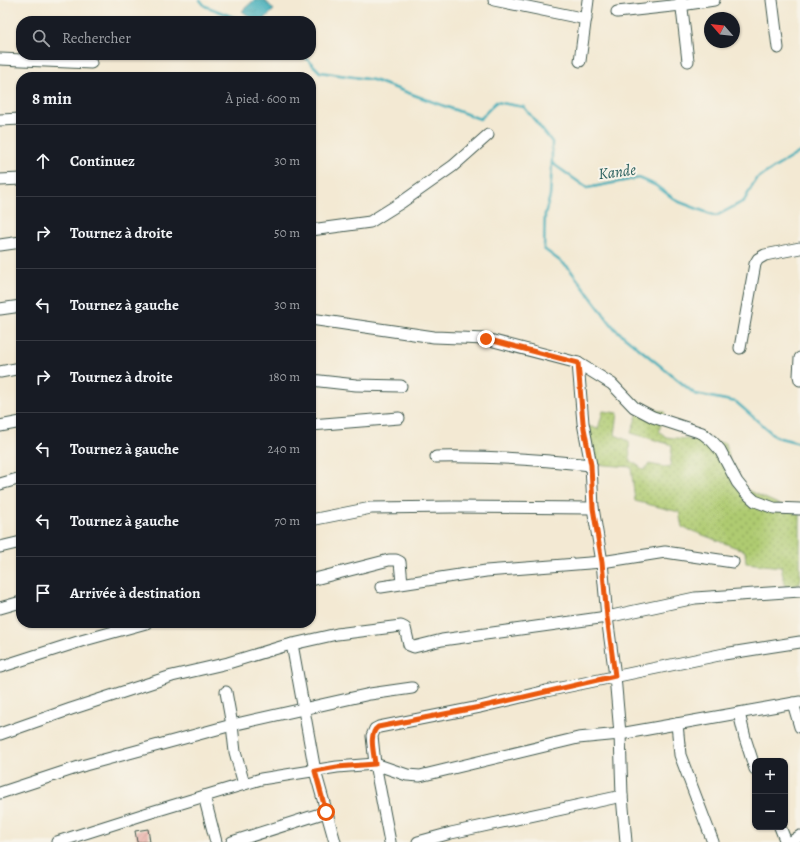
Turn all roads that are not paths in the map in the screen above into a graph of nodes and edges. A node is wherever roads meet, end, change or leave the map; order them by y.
1 (494, 0) edge
2 (588, 0) edge
3 (714, 0) edge
4 (772, 0) edge
5 (681, 3) edge
6 (617, 12) dead end
7 (586, 19) junction
8 (778, 48) dead end
9 (0, 59) edge
10 (16, 60) edge
11 (23, 60) edge
12 (580, 61) dead end
13 (688, 61) dead end
14 (91, 63) dead end
15 (0, 120) edge
16 (16, 120) edge
17 (488, 135) dead end
18 (16, 179) edge
19 (0, 180) edge
20 (316, 229) edge
21 (16, 243) edge
22 (0, 245) edge
23 (800, 248) edge
24 (16, 307) edge
25 (0, 309) edge
26 (316, 320) edge
27 (740, 348) dead end
28 (800, 358) edge
29 (578, 363) junction
30 (16, 369) edge
31 (0, 372) edge
32 (800, 380) edge
33 (316, 381) edge
34 (401, 386) dead end
35 (399, 418) dead end
36 (16, 423) edge
37 (316, 425) edge
38 (0, 426) edge
39 (436, 458) dead end
40 (591, 465) junction
41 (16, 479) edge
42 (0, 484) edge
43 (593, 508) junction
44 (800, 509) edge
45 (316, 519) edge
46 (16, 543) edge
47 (0, 547) edge
48 (602, 562) junction
49 (733, 562) dead end
50 (316, 579) edge
51 (402, 583) junction
52 (381, 587) dead end
53 (800, 591) edge
54 (16, 603) edge
55 (0, 608) edge
56 (607, 617) junction
57 (128, 628) edge
58 (800, 642) edge
59 (292, 644) junction
60 (0, 667) edge
61 (615, 676) junction
62 (412, 688) dead end
63 (226, 692) dead end
64 (796, 703) edge
65 (304, 709) junction
66 (739, 713) junction
67 (677, 724) junction
68 (232, 725) junction
69 (800, 727) edge
70 (0, 734) edge
71 (620, 734) junction
72 (752, 760) edge
73 (375, 764) junction
74 (315, 771) junction
75 (244, 784) junction
76 (0, 793) edge
77 (204, 796) junction
78 (622, 796) junction
79 (326, 812) junction
80 (781, 830) edge
81 (800, 836) edge
82 (453, 837) edge
83 (56, 842) edge
84 (216, 842) edge
85 (232, 842) edge
86 (335, 842) edge
87 (390, 842) edge
88 (418, 842) edge
89 (626, 842) edge
90 (713, 842) edge
91 (786, 842) edge
92 (791, 842) edge

1 - 7 street
2 - 7 street
3 - 5 street
4 - 8 street
5 - 6 street
5 - 13 street
7 - 12 street
9 - 10 street
11 - 14 street
15 - 16 street
17 - 20 street
18 - 19 street
21 - 22 street
23 - 27 street
24 - 25 street
26 - 29 street
28 - 32 street
29 - 40 street
29 - 44 street
30 - 31 street
33 - 34 street
35 - 37 street
36 - 38 street
39 - 40 street
40 - 43 street
41 - 42 street
43 - 45 street
43 - 48 street
46 - 47 street
48 - 49 street
48 - 51 street
48 - 56 street
50 - 51 street
51 - 52 street
53 - 56 street
54 - 55 street
56 - 59 street
56 - 61 street
57 - 60 street
58 - 61 street
59 - 65 street
59 - 70 street
61 - 71 street
61 - 73 street
62 - 65 street
63 - 68 street
64 - 66 street
64 - 69 street
65 - 68 street
65 - 74 street
66 - 67 street
66 - 72 street
67 - 71 street
67 - 90 street
68 - 75 street
68 - 76 street
71 - 73 street
71 - 78 street
73 - 74 street
73 - 87 street
74 - 75 street
74 - 79 street
75 - 77 street
77 - 83 street
77 - 84 street
78 - 82 street
78 - 89 street
79 - 85 street
79 - 86 street
80 - 91 street
81 - 92 street
82 - 88 street

